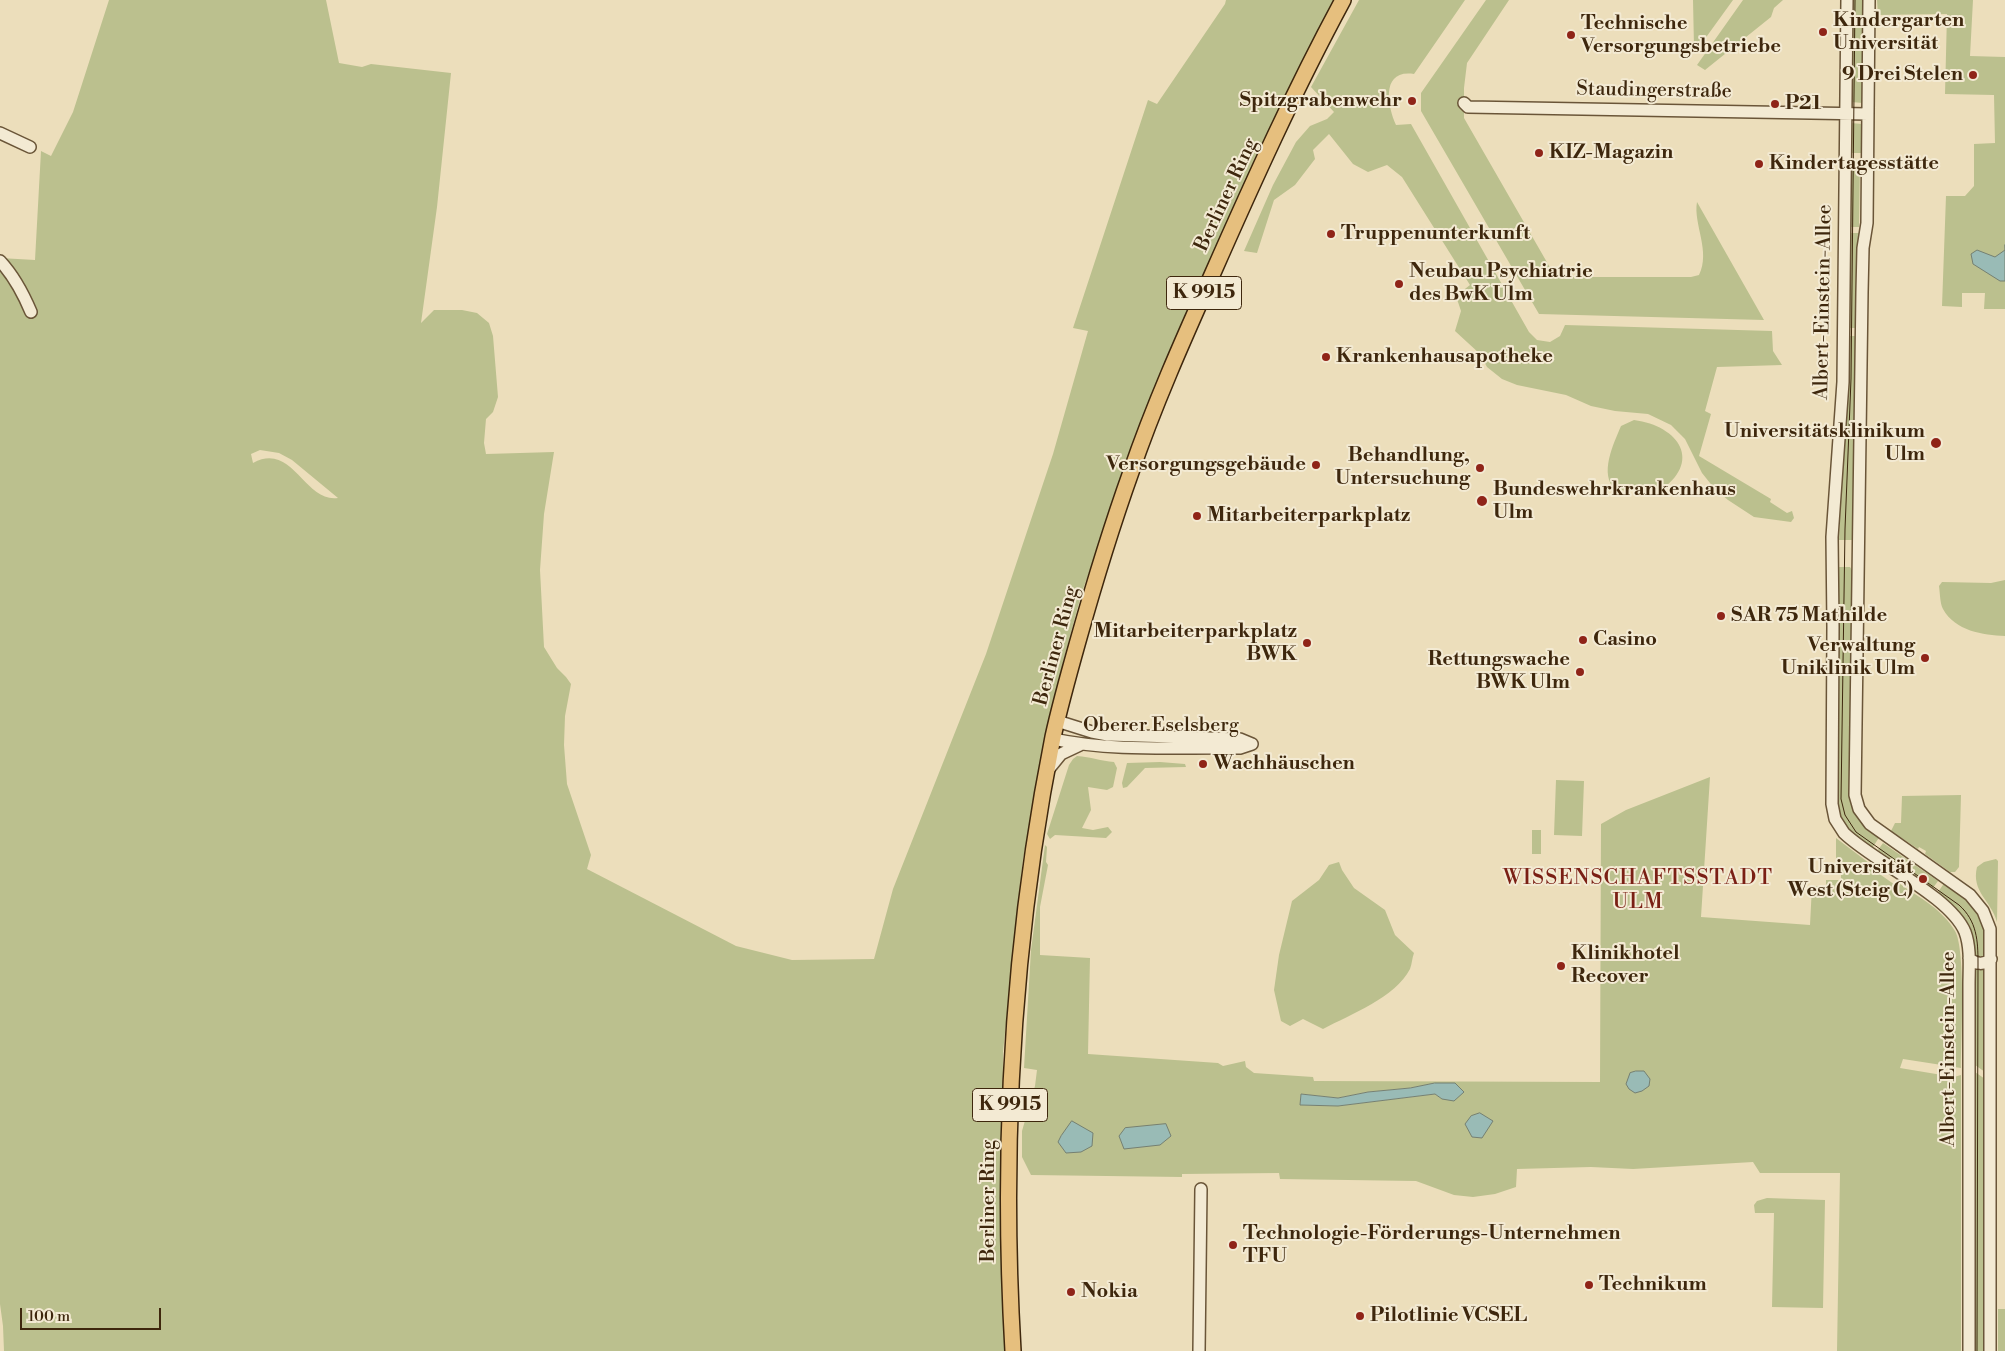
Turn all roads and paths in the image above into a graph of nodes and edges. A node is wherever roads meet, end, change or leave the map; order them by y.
1 (1343, 0) edge
2 (1847, 0) edge
3 (1869, 0) edge
4 (1464, 103) dead end
5 (1846, 114) junction
6 (1868, 114) junction
7 (0, 134) edge
8 (30, 147) dead end
9 (0, 261) edge
10 (31, 312) dead end
11 (1057, 721) junction
12 (1053, 739) junction
13 (1080, 745) junction
14 (1047, 771) junction
15 (1969, 958) junction
16 (1991, 958) junction
17 (1201, 1189) dead end
18 (1013, 1351) edge
19 (1199, 1351) edge
20 (1969, 1351) edge
21 (1990, 1351) edge

1 - 11 main road, Berliner Ring / K 9915
2 - 5 street, Albert-Einstein-Allee
3 - 6 street, Albert-Einstein-Allee
4 - 5 street, Staudingerstraße
5 - 6 street, Staudingerstraße
5 - 15 street, Albert-Einstein-Allee
6 - 16 street, Albert-Einstein-Allee
7 - 8 street
9 - 10 street
11 - 12 main road, Berliner Ring / K 9915
11 - 13 street, Oberer Eselsberg
12 - 13 street, Oberer Eselsberg
12 - 14 main road, Berliner Ring / K 9915
13 - 14 street
14 - 18 main road, Berliner Ring / K 9915
15 - 16 street
15 - 20 street, Albert-Einstein-Allee
16 - 21 street, Albert-Einstein-Allee
17 - 19 street

